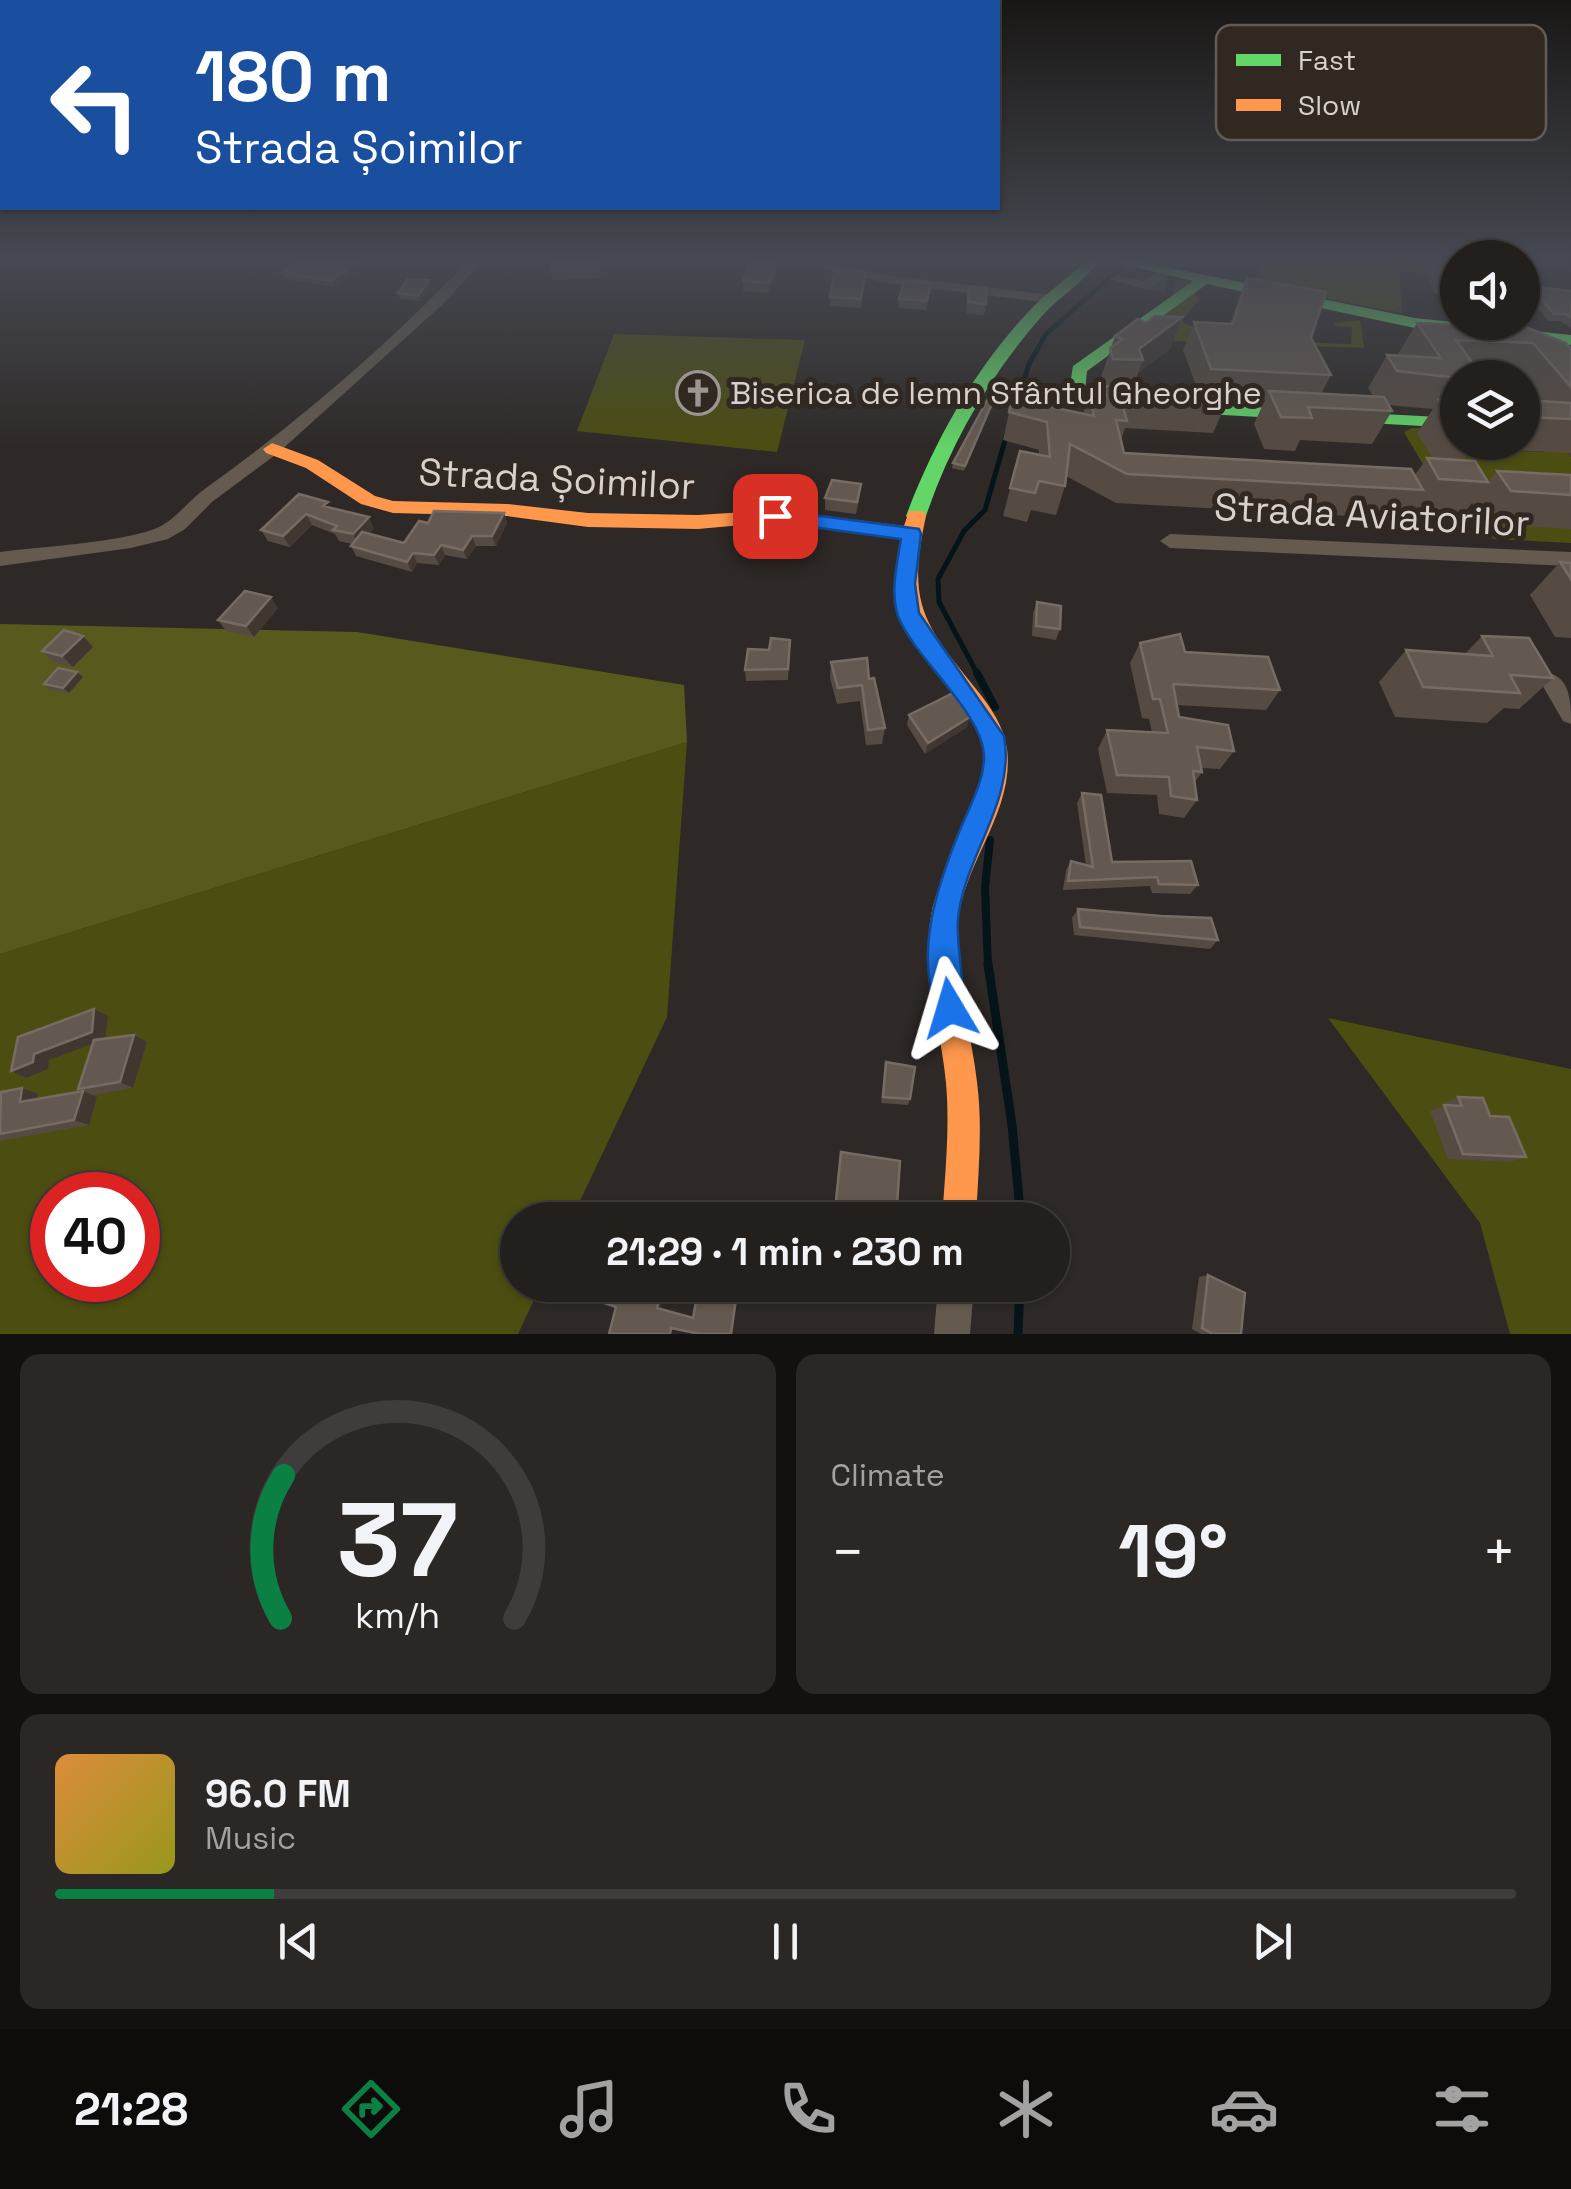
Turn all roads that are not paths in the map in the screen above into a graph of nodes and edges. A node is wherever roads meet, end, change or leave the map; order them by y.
1 (411, 325) edge
2 (1029, 325) edge
3 (1144, 325) edge
4 (1426, 325) edge
5 (1571, 340) edge
6 (1452, 344) edge
7 (1548, 351) junction
8 (1440, 422) edge
9 (272, 449) junction
10 (912, 534) junction
11 (1170, 541) dead end
12 (0, 559) edge
13 (1571, 560) edge
14 (1552, 683) edge
15 (1571, 714) edge
16 (960, 1202) edge
17 (955, 1302) edge
18 (952, 1334) edge

1 - 9 street
2 - 10 street
3 - 8 street
4 - 7 street
5 - 7 street
6 - 7 street
9 - 10 street, Strada Șoimilor
9 - 12 street
10 - 16 street
11 - 13 street, Strada Aviatorilor
14 - 15 street
17 - 18 street

